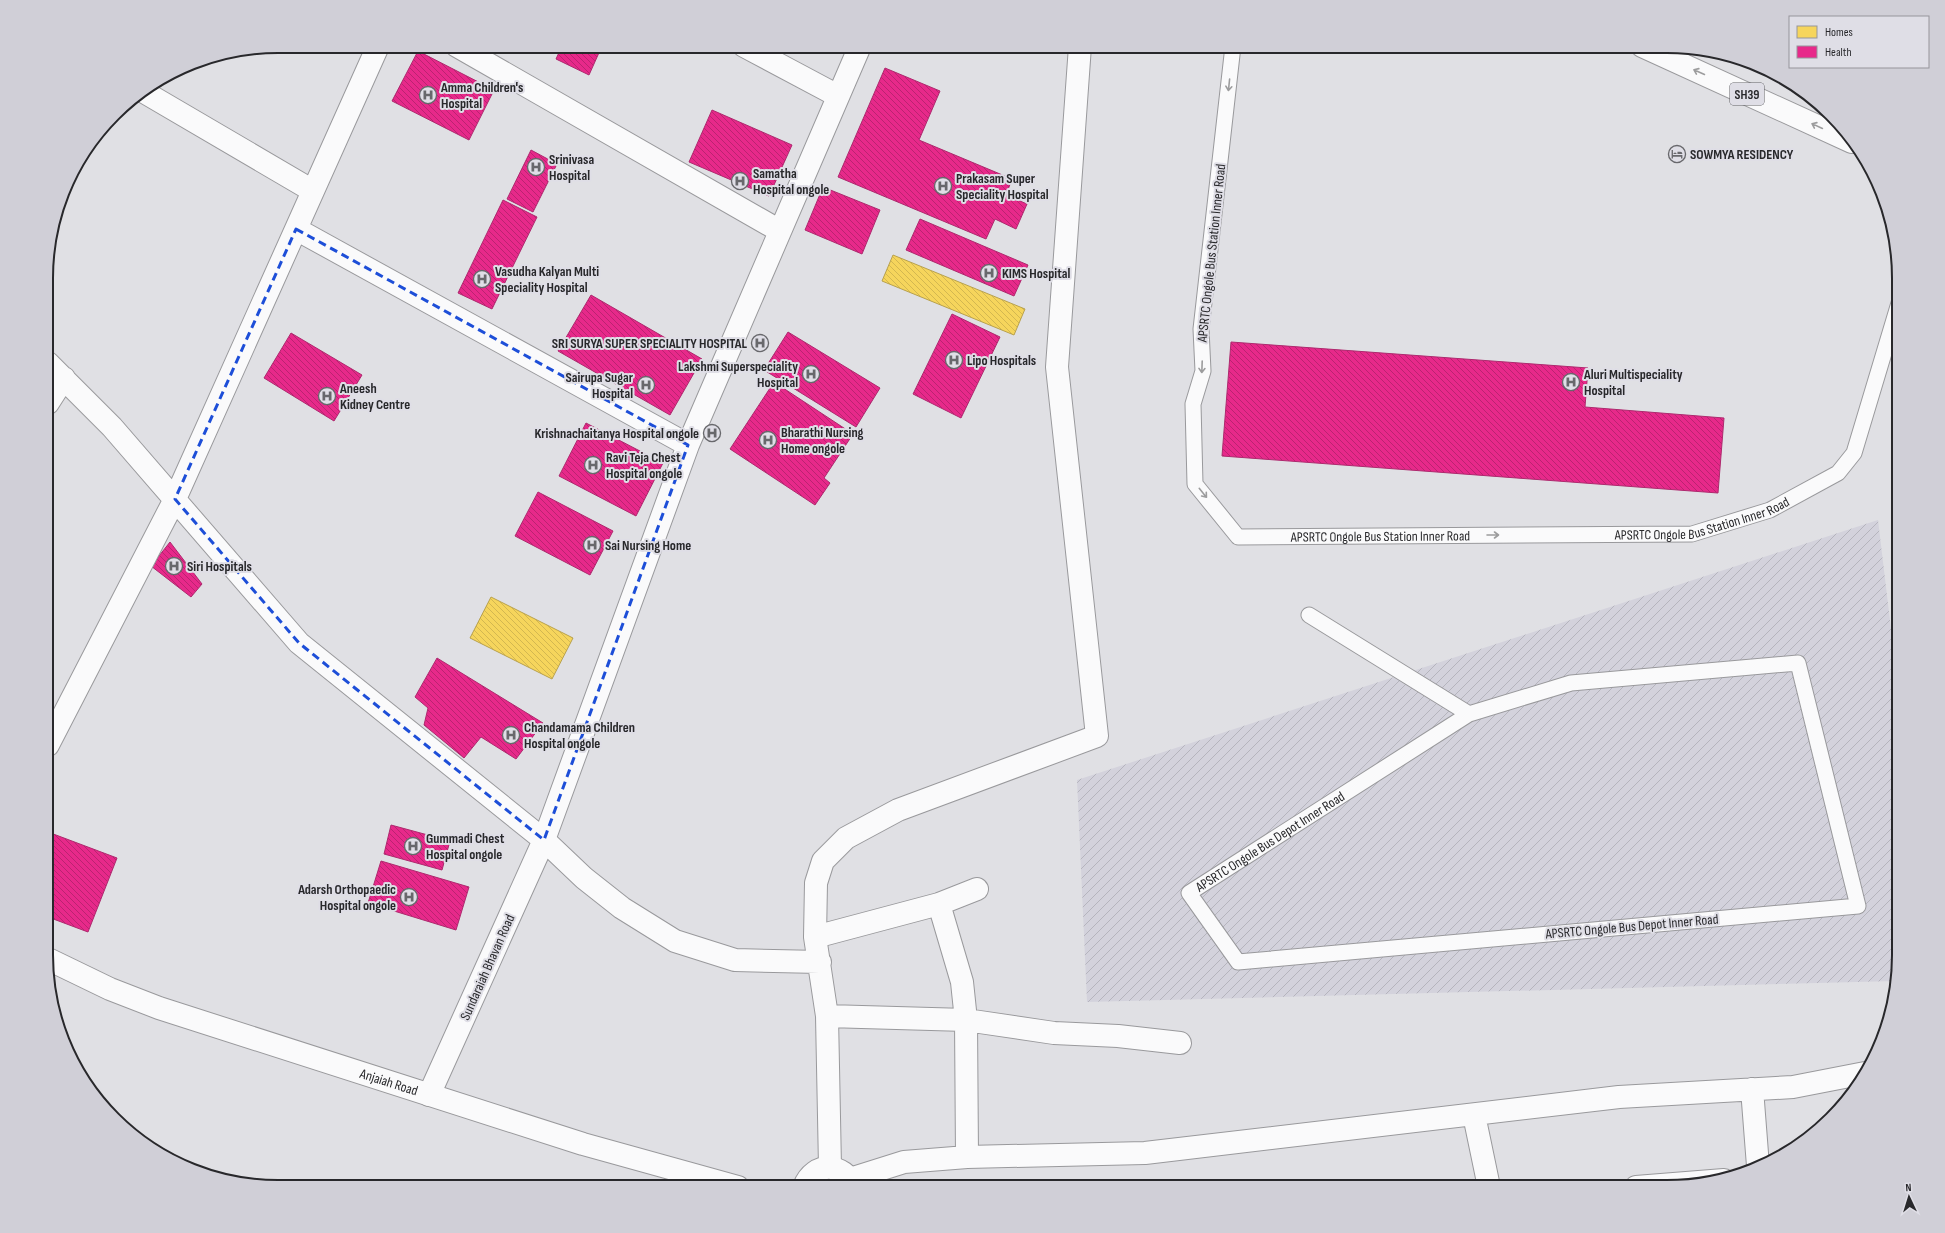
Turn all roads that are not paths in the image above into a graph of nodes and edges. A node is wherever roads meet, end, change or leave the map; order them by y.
1 (375, 53) edge
2 (470, 53) edge
3 (757, 53) edge
4 (857, 53) edge
5 (1079, 53) edge
6 (1232, 53) edge
7 (1657, 53) edge
8 (148, 95) edge
9 (838, 96) junction
10 (1842, 137) edge
11 (313, 191) junction
12 (296, 229) junction
13 (780, 231) junction
14 (1892, 323) edge
15 (53, 368) edge
16 (64, 378) junction
17 (53, 395) edge
18 (688, 445) junction
19 (175, 499) junction
20 (1309, 615) dead end
21 (1469, 714) junction
22 (53, 735) edge
23 (544, 840) junction
24 (977, 889) dead end
25 (938, 904) junction
26 (815, 937) junction
27 (53, 961) edge
28 (820, 962) junction
29 (827, 1016) junction
30 (966, 1020) junction
31 (1180, 1043) dead end
32 (1857, 1074) edge
33 (1752, 1089) junction
34 (429, 1095) junction
35 (1474, 1115) junction
36 (967, 1157) junction
37 (1758, 1161) edge
38 (830, 1167) junction
39 (713, 1180) edge
40 (808, 1180) edge
41 (849, 1180) edge
42 (859, 1180) edge
43 (1488, 1180) edge

1 - 11 street
2 - 13 street
3 - 9 street
4 - 9 street, Sundaraiah Bhavan Road
5 - 26 street
6 -> 14 lane, APSRTC Ongole Bus Station Inner Road
10 -> 7 street, SH39
8 - 11 street
9 - 13 street, Sundaraiah Bhavan Road
11 - 12 street
12 - 18 street
12 - 19 street
13 - 18 street, Sundaraiah Bhavan Road
15 - 16 street
16 - 17 street
16 - 19 street
18 - 23 street, Sundaraiah Bhavan Road
19 - 22 street
19 - 23 street
20 - 21 lane
21 - 21 lane, APSRTC Ongole Bus Depot Inner Road
23 - 28 street
23 - 34 street, Sundaraiah Bhavan Road
24 - 25 street
25 - 26 street
25 - 30 street
26 - 28 street
27 - 34 street, Anjaiah Road
28 - 29 street
29 - 30 street
29 - 38 street
30 - 31 street
30 - 36 street
32 - 33 street
33 - 35 street
33 - 37 street
34 - 39 street, Anjaiah Road
35 - 36 street
35 - 43 street
36 - 42 street
38 - 40 street
38 - 41 street

